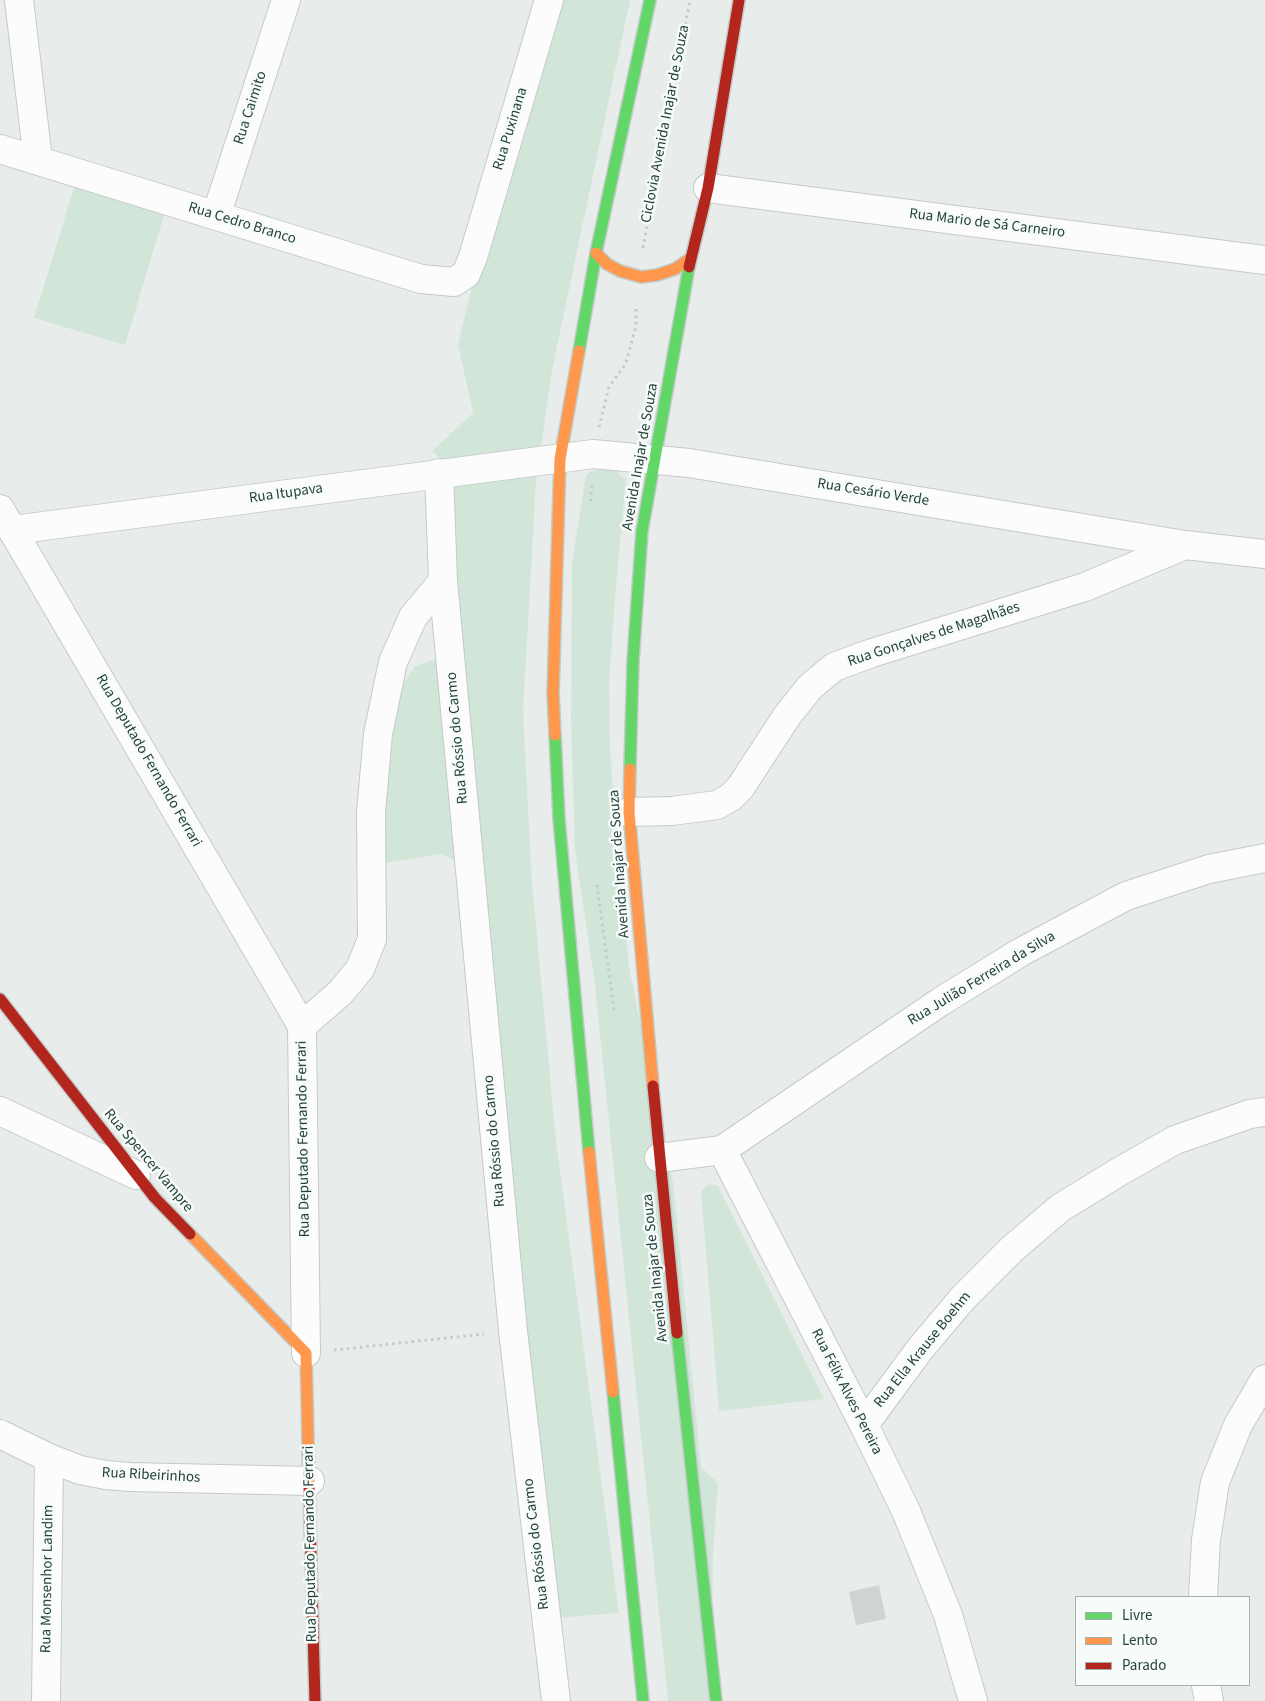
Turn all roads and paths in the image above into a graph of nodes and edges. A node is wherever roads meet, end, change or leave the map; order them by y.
1 (19, 0) edge
2 (286, 0) edge
3 (549, 0) edge
4 (650, 0) edge
5 (690, 0) edge
6 (739, 0) edge
7 (0, 149) edge
8 (38, 160) junction
9 (708, 188) junction
10 (216, 216) junction
11 (643, 248) dead end
12 (596, 253) junction
13 (472, 258) joint
14 (691, 258) junction
15 (1265, 260) edge
16 (635, 309) dead end
17 (602, 410) dead end
18 (560, 459) junction
19 (655, 461) junction
20 (439, 473) junction
21 (6, 519) edge
22 (1185, 545) junction
23 (1265, 554) edge
24 (443, 581) junction
25 (629, 812) junction
26 (1265, 858) edge
27 (0, 1000) edge
28 (302, 1026) junction
29 (0, 1111) edge
30 (1265, 1112) edge
31 (722, 1150) junction
32 (660, 1158) junction
33 (136, 1175) junction
34 (513, 1331) junction
35 (306, 1353) junction
36 (1265, 1379) edge
37 (864, 1424) junction
38 (0, 1434) edge
39 (49, 1458) junction
40 (310, 1481) junction
41 (1203, 1596) edge
42 (1206, 1686) edge
43 (46, 1701) edge
44 (315, 1701) edge
45 (556, 1701) edge
46 (643, 1701) edge
47 (716, 1701) edge
48 (972, 1701) edge
49 (1208, 1701) edge

1 - 8 street
2 - 10 street, Rua Caimito
3 - 13 street, Rua Puxinana
4 - 12 main road
5 - 11 path, Ciclovia Avenida Inajar de Souza
6 - 9 main road, Avenida Inajar de Souza
7 - 8 street, Rua Cedro Branco
8 - 10 street, Rua Cedro Branco
9 - 14 main road, Avenida Inajar de Souza
9 - 15 street, Rua Mario de Sá Carneiro
10 - 13 street, Rua Cedro Branco
12 - 14 main road
12 - 18 main road
14 - 19 main road, Avenida Inajar de Souza
16 - 17 path
18 - 19 street, Rua Cesário Verde
18 - 20 street, Rua Itupava
18 - 46 main road
19 - 22 street, Rua Cesário Verde
19 - 25 main road, Avenida Inajar de Souza
20 - 21 street, Rua Itupava
20 - 24 street, Rua Róssio do Carmo
21 - 28 street, Rua Deputado Fernando Ferrari
22 - 23 street, Rua Gonçalves de Magalhães
22 - 25 street, Rua Gonçalves de Magalhães
24 - 28 street
24 - 34 street, Rua Róssio do Carmo
25 - 32 main road, Avenida Inajar de Souza
26 - 31 street, Rua Julião Ferreira da Silva
27 - 33 main road, Rua Spencer Vampre
28 - 35 street, Rua Deputado Fernando Ferrari
29 - 33 street
30 - 37 street, Rua Ella Krause Boehm
31 - 32 street
31 - 37 street, Rua Félix Alves Pereira
32 - 47 main road, Avenida Inajar de Souza
33 - 35 main road, Rua Spencer Vampre
34 - 35 path
34 - 45 street, Rua Róssio do Carmo
35 - 40 main road, Rua Deputado Fernando Ferrari
36 - 41 street
37 - 48 street, Rua Félix Alves Pereira
38 - 39 street, Rua Ribeirinhos
39 - 40 street, Rua Ribeirinhos
39 - 43 street, Rua Monsenhor Landim
40 - 44 main road, Rua Deputado Fernando Ferrari
42 - 49 street

